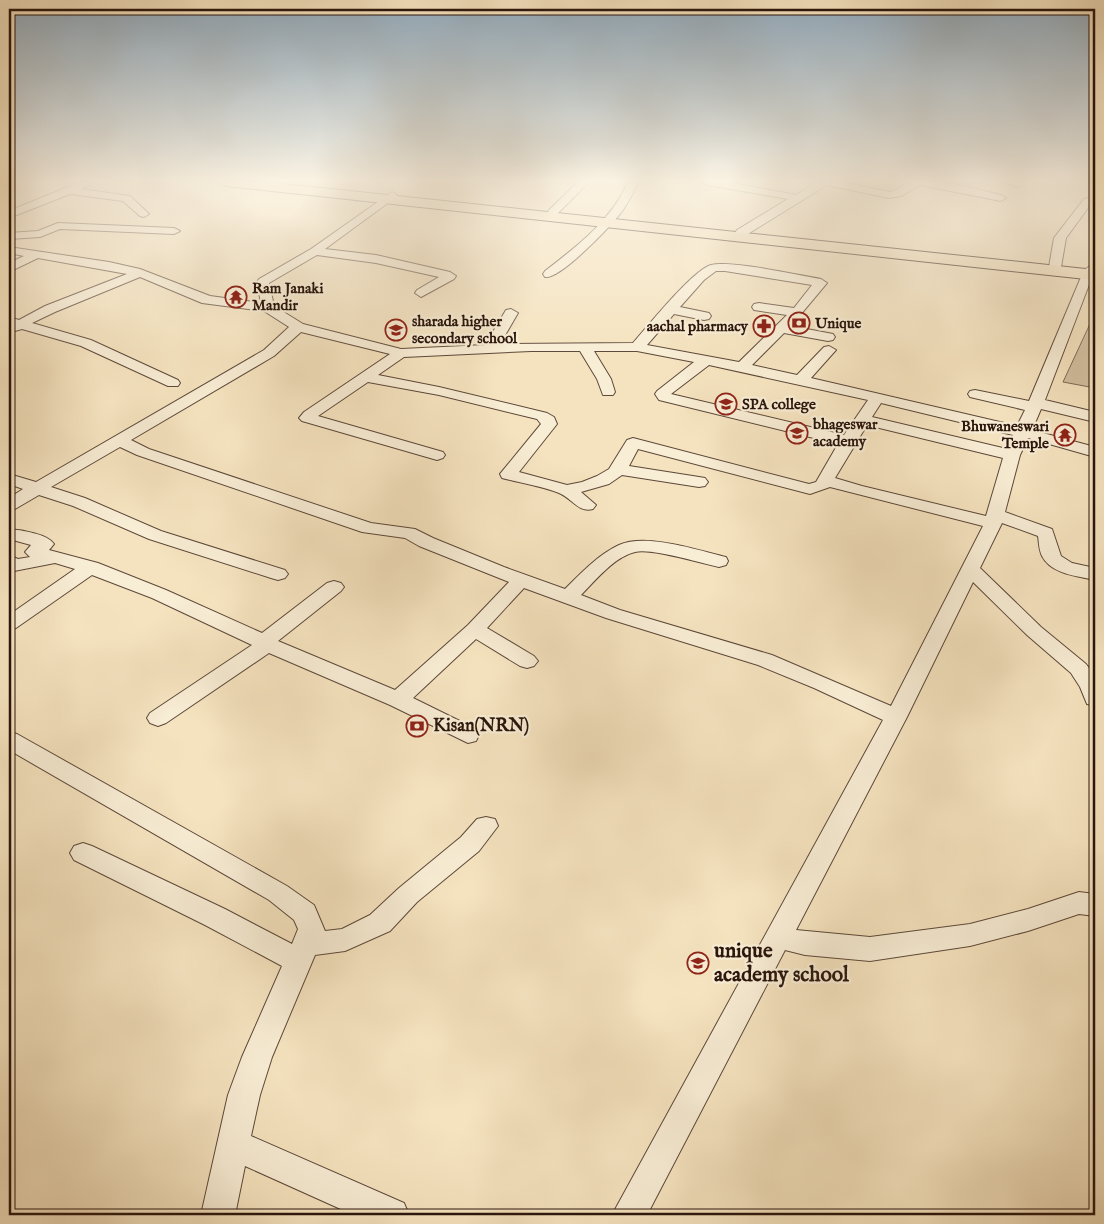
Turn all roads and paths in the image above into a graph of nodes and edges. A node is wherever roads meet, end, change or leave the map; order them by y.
1 (331, 239) edge
2 (590, 239) edge
3 (788, 239) edge
4 (1060, 239) edge
5 (9, 250) edge
6 (889, 250) junction
7 (315, 251) junction
8 (36, 254) junction
9 (1055, 266) junction
10 (9, 268) edge
11 (140, 273) junction
12 (1092, 273) edge
13 (549, 274) dead end
14 (421, 293) dead end
15 (759, 307) dead end
16 (268, 308) junction
17 (671, 309) junction
18 (797, 312) junction
19 (511, 313) dead end
20 (704, 316) dead end
21 (12, 325) edge
22 (298, 327) junction
23 (780, 328) junction
24 (584, 347) junction
25 (637, 347) junction
26 (490, 349) junction
27 (401, 353) junction
28 (706, 360) junction
29 (742, 367) junction
30 (366, 377) junction
31 (801, 380) junction
32 (173, 382) dead end
33 (608, 392) dead end
34 (975, 394) dead end
35 (877, 398) junction
36 (1035, 405) junction
37 (1095, 417) edge
38 (863, 420) junction
39 (1022, 432) junction
40 (120, 441) junction
41 (848, 441) junction
42 (1095, 452) edge
43 (437, 455) dead end
44 (1012, 455) junction
45 (619, 469) junction
46 (9, 479) edge
47 (825, 480) junction
48 (699, 482) dead end
49 (35, 488) junction
50 (567, 490) junction
51 (9, 505) edge
52 (587, 505) dead end
53 (994, 519) junction
54 (9, 534) edge
55 (58, 558) junction
56 (9, 561) edge
57 (719, 562) dead end
58 (91, 567) junction
59 (969, 569) junction
60 (278, 574) dead end
61 (1095, 574) edge
62 (521, 580) junction
63 (334, 587) dead end
64 (568, 597) junction
65 (9, 624) edge
66 (475, 629) junction
67 (266, 643) junction
68 (527, 660) dead end
69 (1095, 699) edge
70 (398, 700) junction
71 (896, 717) junction
72 (158, 718) dead end
73 (468, 735) dead end
74 (9, 740) edge
75 (486, 826) dead end
76 (83, 853) dead end
77 (1095, 905) edge
78 (777, 937) junction
79 (302, 952) junction
80 (235, 1145) junction
81 (218, 1215) edge
82 (392, 1215) edge
83 (629, 1215) edge

1 - 7 street
2 - 13 street
3 - 6 main road
4 - 9 street
5 - 8 street
6 - 9 main road
6 - 12 main road
7 - 14 street
7 - 16 street
8 - 10 street
8 - 11 street
9 - 12 main road
11 - 16 street
11 - 21 street
12 - 36 street
15 - 18 street
16 - 22 street
17 - 18 street
17 - 20 street
17 - 25 street
18 - 23 street
19 - 26 street
21 - 32 street
22 - 27 street
22 - 40 street
23 - 29 street
23 - 31 street
24 - 25 street
24 - 26 street
24 - 33 street
25 - 28 street
26 - 27 street
27 - 30 street
28 - 29 street
28 - 41 street
29 - 31 street
30 - 43 street
30 - 50 street
31 - 35 street
34 - 36 street
35 - 38 street
35 - 39 street
36 - 37 street
36 - 39 street
38 - 41 street
38 - 44 street
39 - 42 street
39 - 44 street
40 - 49 street
40 - 62 street
41 - 47 street
44 - 53 street
45 - 47 street
45 - 48 street
45 - 50 street
46 - 49 street
47 - 53 street
49 - 51 street
49 - 60 street
50 - 52 street
53 - 59 street
53 - 61 street
54 - 55 street
55 - 56 street
55 - 58 street
57 - 64 street
58 - 65 street
58 - 67 street
59 - 69 street
59 - 71 street
62 - 64 street
62 - 66 street
63 - 67 street
64 - 71 street
66 - 68 street
66 - 70 street
67 - 70 street
67 - 72 street
70 - 73 street
71 - 78 street
74 - 79 street
75 - 79 street
76 - 79 street
77 - 78 street
78 - 83 street
79 - 80 street
80 - 81 street
80 - 82 street

